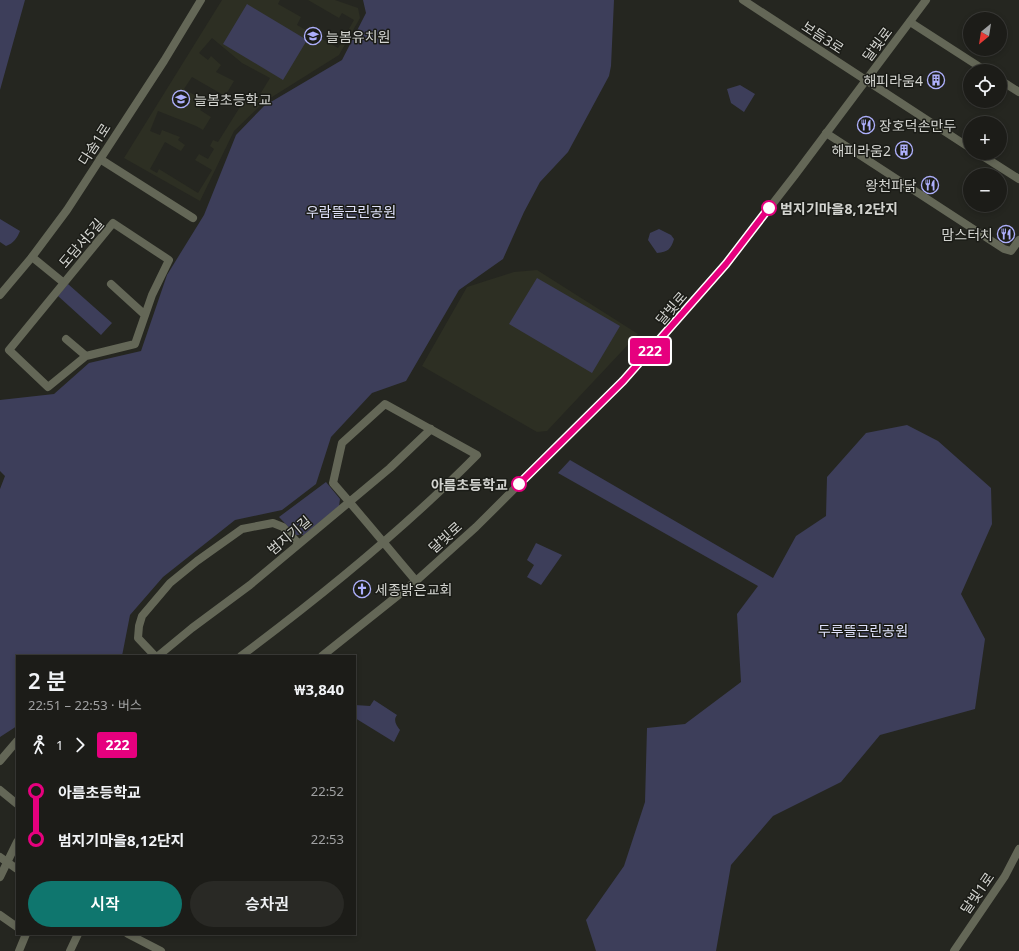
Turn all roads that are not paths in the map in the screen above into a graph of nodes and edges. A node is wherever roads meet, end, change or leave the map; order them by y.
1 (201, 0) edge
2 (743, 0) edge
3 (926, 0) edge
4 (910, 22) junction
5 (975, 64) edge
6 (866, 80) junction
7 (1007, 84) edge
8 (1019, 92) edge
9 (826, 133) junction
10 (963, 143) edge
11 (100, 159) junction
12 (989, 160) edge
13 (1019, 179) edge
14 (193, 218) dead end
15 (1019, 240) edge
16 (32, 257) junction
17 (64, 283) junction
18 (111, 284) dead end
19 (0, 295) edge
20 (145, 315) junction
21 (66, 338) dead end
22 (86, 356) junction
23 (431, 429) junction
24 (350, 502) junction
25 (383, 542) junction
26 (299, 544) junction
27 (416, 581) junction
28 (154, 655) edge
29 (159, 655) edge
30 (242, 655) edge
31 (323, 655) edge
32 (16, 742) edge
33 (0, 761) edge
34 (0, 790) edge
35 (16, 803) edge
36 (16, 844) edge
37 (1019, 849) edge
38 (0, 857) edge
39 (7, 862) junction
40 (16, 868) edge
41 (0, 877) edge
42 (0, 915) edge
43 (16, 926) edge
44 (26, 935) edge
45 (78, 935) edge
46 (130, 935) edge
47 (19, 951) edge
48 (70, 951) edge
49 (161, 951) edge
50 (954, 951) edge

1 - 11 street, 다솜1로
2 - 6 street, 보듬3로
3 - 4 street, 달빛로
4 - 5 street
4 - 6 street, 달빛로
6 - 9 street, 달빛로
6 - 10 street, 보듬3로
7 - 8 street
9 - 15 street
9 - 27 street, 달빛로
11 - 14 street
11 - 16 street, 다솜1로
12 - 13 street
16 - 17 street, 도담서5길
16 - 19 street, 다솜1로
17 - 20 street, 도담서5길
17 - 22 street, 도담서5길
18 - 20 street
20 - 22 street, 도담서5길
21 - 22 street
23 - 24 street, 범지기길
23 - 24 street
23 - 25 street
24 - 25 street
24 - 26 street, 범지기길
25 - 27 street
25 - 30 street
26 - 28 street
26 - 29 street, 범지기길
27 - 31 street, 달빛로
32 - 33 street
34 - 35 street
36 - 39 street
37 - 50 street, 달빛1로
38 - 39 street
39 - 40 street
39 - 41 street
42 - 43 street
44 - 47 street
45 - 48 street
46 - 49 street

